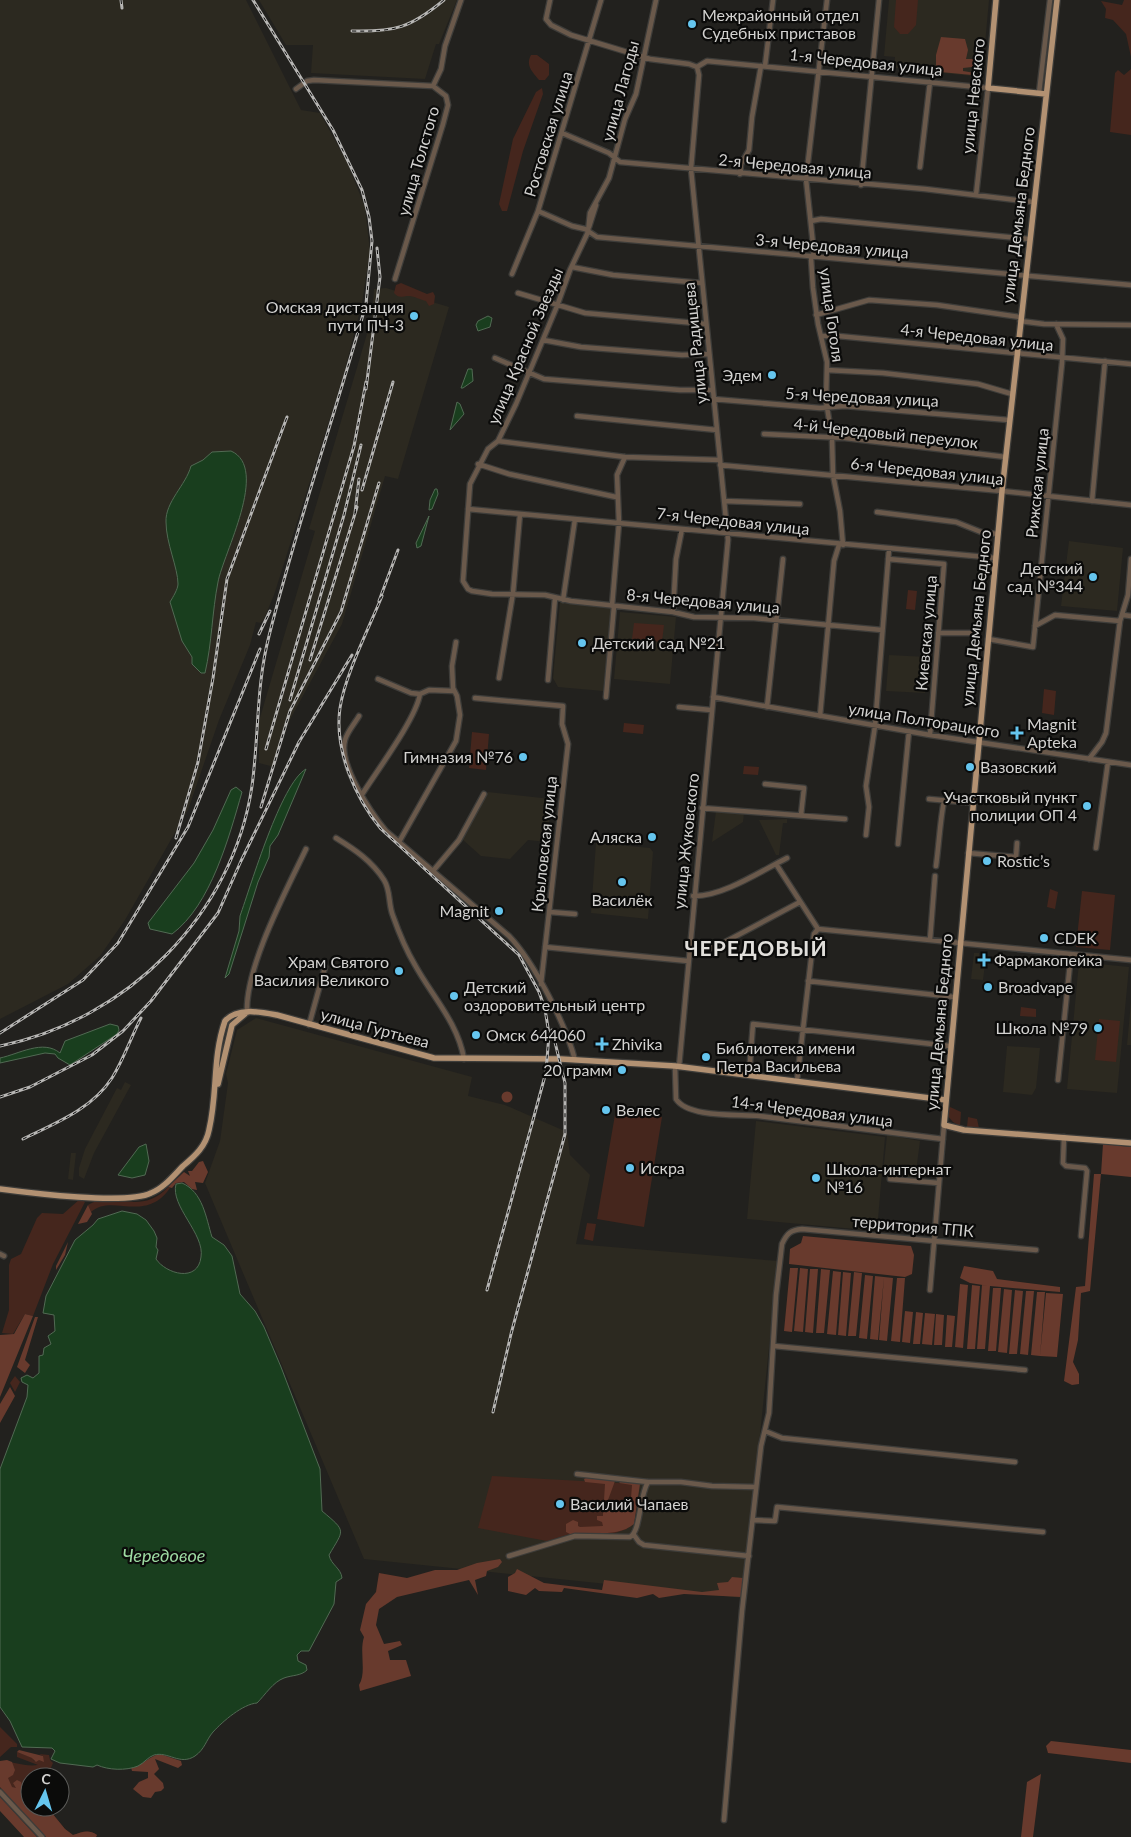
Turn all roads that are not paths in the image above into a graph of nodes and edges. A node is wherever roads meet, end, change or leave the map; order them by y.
1 (461, 0) edge
2 (550, 0) edge
3 (602, 0) edge
4 (656, 0) edge
5 (773, 0) edge
6 (827, 0) edge
7 (879, 0) edge
8 (996, 0) edge
9 (1050, 0) edge
10 (1057, 0) edge
11 (591, 39) junction
12 (643, 57) junction
13 (763, 66) junction
14 (697, 67) junction
15 (818, 72) junction
16 (872, 77) junction
17 (930, 82) junction
18 (433, 86) junction
19 (988, 88) junction
20 (296, 89) dead end
21 (1042, 93) junction
22 (562, 133) junction
23 (614, 160) junction
24 (920, 167) dead end
25 (691, 169) junction
26 (740, 174) junction
27 (806, 180) junction
28 (861, 185) junction
29 (976, 194) junction
30 (1033, 202) junction
31 (538, 210) junction
32 (811, 221) junction
33 (588, 230) junction
34 (1029, 239) junction
35 (697, 247) junction
36 (811, 258) junction
37 (572, 267) junction
38 (512, 274) dead end
39 (1025, 275) junction
40 (395, 279) dead end
41 (701, 283) junction
42 (1131, 285) edge
43 (518, 293) dead end
44 (557, 306) junction
45 (816, 315) junction
46 (1020, 319) junction
47 (706, 324) junction
48 (1056, 324) junction
49 (1131, 325) edge
50 (821, 336) junction
51 (543, 340) junction
52 (1016, 353) junction
53 (709, 354) junction
54 (496, 358) dead end
55 (1062, 358) junction
56 (1105, 362) junction
57 (1131, 364) edge
58 (827, 370) junction
59 (528, 373) junction
60 (712, 390) junction
61 (1012, 394) junction
62 (714, 399) junction
63 (829, 408) junction
64 (577, 416) dead end
65 (1009, 420) junction
66 (717, 430) junction
67 (764, 434) dead end
68 (832, 438) junction
69 (498, 440) junction
70 (625, 457) junction
71 (1006, 457) junction
72 (720, 463) junction
73 (478, 464) junction
74 (833, 475) junction
75 (1002, 491) junction
76 (1050, 496) junction
77 (616, 498) junction
78 (724, 501) junction
79 (1092, 501) junction
80 (800, 504) dead end
81 (1131, 505) edge
82 (468, 509) junction
83 (877, 512) dead end
84 (520, 514) junction
85 (574, 519) junction
86 (619, 523) junction
87 (682, 529) junction
88 (727, 534) junction
89 (998, 534) junction
90 (841, 545) junction
91 (889, 549) junction
92 (888, 558) junction
93 (996, 558) junction
94 (783, 559) dead end
95 (1131, 559) edge
96 (465, 585) joint
97 (513, 593) junction
98 (555, 598) junction
99 (563, 600) junction
100 (613, 606) junction
101 (672, 612) junction
102 (1123, 615) junction
103 (1131, 616) edge
104 (722, 618) junction
105 (777, 620) junction
106 (1120, 621) junction
107 (829, 624) junction
108 (1034, 626) junction
109 (882, 630) junction
110 (938, 633) junction
111 (970, 634) dead end
112 (988, 639) junction
113 (456, 642) dead end
114 (499, 678) dead end
115 (378, 679) dead end
116 (548, 680) dead end
117 (454, 691) junction
118 (420, 694) junction
119 (606, 697) dead end
120 (713, 697) junction
121 (475, 698) dead end
122 (679, 707) dead end
123 (767, 707) junction
124 (712, 710) junction
125 (359, 716) dead end
126 (820, 716) junction
127 (875, 726) junction
128 (909, 731) junction
129 (930, 735) junction
130 (978, 742) junction
131 (1089, 759) junction
132 (1108, 762) junction
133 (1131, 765) edge
134 (765, 784) dead end
135 (484, 794) dead end
136 (361, 796) junction
137 (929, 799) dead end
138 (944, 801) junction
139 (973, 803) junction
140 (702, 808) junction
141 (801, 815) junction
142 (845, 819) dead end
143 (866, 835) dead end
144 (336, 838) dead end
145 (399, 842) junction
146 (1017, 843) dead end
147 (898, 844) dead end
148 (1096, 848) dead end
149 (306, 849) dead end
150 (968, 853) junction
151 (787, 858) dead end
152 (776, 864) junction
153 (936, 866) dead end
154 (433, 871) junction
155 (935, 876) dead end
156 (693, 896) junction
157 (800, 902) junction
158 (550, 912) junction
159 (575, 914) dead end
160 (818, 929) junction
161 (930, 940) junction
162 (959, 944) junction
163 (689, 946) junction
164 (545, 947) junction
165 (1071, 954) junction
166 (1131, 960) edge
167 (688, 961) junction
168 (325, 967) dead end
169 (808, 981) junction
170 (541, 986) junction
171 (954, 997) junction
172 (247, 1012) junction
173 (309, 1025) junction
174 (802, 1028) junction
175 (950, 1046) junction
176 (464, 1059) junction
177 (574, 1060) junction
178 (677, 1066) junction
179 (749, 1075) junction
180 (1058, 1080) dead end
181 (797, 1081) junction
182 (946, 1100) junction
183 (680, 1106) joint
184 (944, 1125) junction
185 (1064, 1137) junction
186 (943, 1139) junction
187 (1131, 1143) edge
188 (890, 1178) dead end
189 (939, 1183) junction
190 (0, 1189) edge
191 (1081, 1236) dead end
192 (934, 1240) junction
193 (1036, 1250) dead end
194 (930, 1290) dead end
195 (774, 1346) junction
196 (1025, 1370) dead end
197 (765, 1431) junction
198 (1015, 1462) dead end
199 (577, 1474) dead end
200 (648, 1482) junction
201 (756, 1487) junction
202 (753, 1520) junction
203 (1043, 1532) dead end
204 (634, 1534) junction
205 (509, 1556) dead end
206 (749, 1556) junction
207 (0, 1792) edge
208 (724, 1820) dead end
209 (42, 1837) edge

1 - 18 street, улица Толстого
2 - 11 street, 1-я Чередовая улица
3 - 11 street, Ростовская улица
4 - 12 street, улица Лагоды
5 - 13 street
6 - 15 street, улица Гоголя
7 - 16 street
8 - 19 main road, улица Невского
9 - 21 street, улица Демьяна Бедного
10 - 21 main road, улица Демьяна Бедного
11 - 12 street, 1-я Чередовая улица
11 - 22 street, Ростовская улица
12 - 14 street, 1-я Чередовая улица
12 - 23 street, улица Лагоды
13 - 14 street, 1-я Чередовая улица
13 - 15 street, 1-я Чередовая улица
13 - 26 street
14 - 25 street, улица Радищева
15 - 16 street, 1-я Чередовая улица
15 - 27 street, улица Гоголя
16 - 17 street, 1-я Чередовая улица
16 - 28 street
17 - 19 street, 1-я Чередовая улица
17 - 24 street
18 - 20 street
18 - 40 street, улица Толстого
19 - 21 main road, 1-я Чередовая улица
19 - 29 street, улица Невского
21 - 30 main road, улица Демьяна Бедного
22 - 23 street, 2-я Чередовая улица
22 - 31 street, Ростовская улица
23 - 25 street, 2-я Чередовая улица
23 - 33 street, улица Красной Звезды
25 - 26 street, 2-я Чередовая улица
25 - 35 street, улица Радищева
26 - 27 street, 2-я Чередовая улица
27 - 28 street, 2-я Чередовая улица
27 - 32 street, улица Гоголя
28 - 29 street, 2-я Чередовая улица
29 - 30 street, 2-я Чередовая улица
30 - 34 main road, улица Демьяна Бедного
31 - 33 street, 3-я Чередовая улица
31 - 38 street, Ростовская улица
32 - 34 street
32 - 36 street, улица Гоголя
33 - 35 street, 3-я Чередовая улица
33 - 37 street, улица Красной Звезды
34 - 39 main road, улица Демьяна Бедного
35 - 36 street, 3-я Чередовая улица
35 - 41 street, улица Радищева
36 - 39 street, 3-я Чередовая улица
36 - 45 street, улица Гоголя
37 - 41 street
37 - 44 street, улица Красной Звезды
39 - 42 street, 3-я Чередовая улица
39 - 46 main road, улица Демьяна Бедного
41 - 47 street, улица Радищева
43 - 44 street
44 - 47 street
44 - 51 street, улица Красной Звезды
45 - 46 street
45 - 50 street, улица Гоголя
46 - 48 street
46 - 52 main road, улица Демьяна Бедного
47 - 53 street, улица Радищева
48 - 49 street
48 - 55 street, Рижская улица
50 - 52 street, 4-я Чередовая улица
50 - 58 street, улица Гоголя
51 - 53 street
51 - 59 street, улица Красной Звезды
52 - 55 street, 4-я Чередовая улица
52 - 61 main road, улица Демьяна Бедного
53 - 60 street, улица Радищева
54 - 59 street
55 - 56 street, 4-я Чередовая улица
55 - 76 street, Рижская улица
56 - 57 street, 4-я Чередовая улица
56 - 79 street
58 - 61 street
58 - 63 street, улица Гоголя
59 - 60 street
59 - 69 street, улица Красной Звезды
60 - 62 street, улица Радищева
61 - 65 main road, улица Демьяна Бедного
62 - 63 street, 5-я Чередовая улица
62 - 66 street, улица Радищева
63 - 65 street, 5-я Чередовая улица
63 - 68 street, улица Гоголя
64 - 66 street
65 - 71 main road, улица Демьяна Бедного
66 - 72 street, улица Радищева
67 - 68 street, 4-й Чередовый переулок
68 - 71 street, 4-й Чередовый переулок
68 - 74 street, улица Гоголя
69 - 70 street, 6-я Чередовая улица
69 - 73 street, улица Красной Звезды
70 - 72 street, 6-я Чередовая улица
70 - 77 street
71 - 75 main road, улица Демьяна Бедного
72 - 74 street, 6-я Чередовая улица
72 - 78 street, улица Радищева
73 - 77 street
73 - 82 street, улица Красной Звезды
74 - 75 street, 6-я Чередовая улица
74 - 90 street, улица Гоголя
75 - 76 street, 6-я Чередовая улица
75 - 89 main road, улица Демьяна Бедного
76 - 79 street, 6-я Чередовая улица
76 - 108 street, Рижская улица
77 - 86 street
78 - 80 street
78 - 88 street, улица Радищева
79 - 81 street, 6-я Чередовая улица
82 - 84 street, 7-я Чередовая улица
82 - 96 street, улица Красной Звезды
83 - 89 street
84 - 85 street, 7-я Чередовая улица
84 - 97 street
85 - 86 street, 7-я Чередовая улица
85 - 99 street
86 - 87 street, 7-я Чередовая улица
86 - 100 street
87 - 88 street, 7-я Чередовая улица
87 - 101 street
88 - 90 street, 7-я Чередовая улица
88 - 104 street, улица Радищева
89 - 93 main road, улица Демьяна Бедного
90 - 91 street, 7-я Чередовая улица
90 - 107 street, улица Гоголя
91 - 92 street
91 - 93 street, 7-я Чередовая улица
92 - 109 street
92 - 110 street, Киевская улица
93 - 112 main road, улица Демьяна Бедного
94 - 105 street
95 - 102 street
96 - 97 street, 8-я Чередовая улица
97 - 98 street, 8-я Чередовая улица
97 - 114 street
98 - 99 street, 8-я Чередовая улица
98 - 116 street
99 - 100 street, 8-я Чередовая улица
100 - 101 street, 8-я Чередовая улица
100 - 119 street
101 - 104 street, 8-я Чередовая улица
102 - 103 street
102 - 106 street
104 - 105 street, 8-я Чередовая улица
104 - 120 street, улица Жуковского
105 - 107 street, 8-я Чередовая улица
105 - 123 street
106 - 108 street
106 - 131 street
107 - 109 street, 8-я Чередовая улица
107 - 126 street, улица Гоголя
108 - 112 street, Рижская улица
109 - 127 street
110 - 111 street
110 - 129 street, Киевская улица
112 - 130 main road, улица Демьяна Бедного
113 - 117 street
115 - 118 street
117 - 118 street
117 - 145 street
118 - 136 street
120 - 123 street, улица Полторацкого
120 - 124 street, улица Жуковского
121 - 158 street, Крыловская улица
122 - 124 street
123 - 126 street, улица Полторацкого
124 - 140 street, улица Жуковского
125 - 136 street
126 - 127 street, улица Полторацкого
127 - 128 street, улица Полторацкого
127 - 143 street
128 - 129 street, улица Полторацкого
128 - 147 street
129 - 130 street, улица Полторацкого
130 - 131 street, улица Полторацкого
130 - 139 main road, улица Демьяна Бедного
131 - 132 street, улица Полторацкого
132 - 133 street, улица Полторацкого
132 - 148 street
134 - 141 street
135 - 154 street
136 - 145 street
137 - 138 street
138 - 139 street
138 - 153 street
139 - 150 main road, улица Демьяна Бедного
140 - 141 street
140 - 156 street, улица Жуковского
141 - 142 street
144 - 176 street
145 - 154 street
146 - 150 street
149 - 172 street
150 - 162 main road, улица Демьяна Бедного
151 - 152 street
152 - 156 street
152 - 157 street
154 - 170 street
155 - 161 street
156 - 163 street, улица Жуковского
157 - 160 street
157 - 163 street
158 - 159 street
158 - 164 street, Крыловская улица
160 - 161 street
160 - 169 street
161 - 162 street
162 - 165 street
162 - 171 main road, улица Демьяна Бедного
163 - 167 street, улица Жуковского
164 - 167 street
164 - 170 street, Крыловская улица
165 - 166 street
165 - 180 street
167 - 178 street, улица Жуковского
168 - 173 street
169 - 171 street
169 - 174 street
170 - 177 street
171 - 175 main road, улица Демьяна Бедного
172 - 173 main road, улица Гуртьева
172 - 190 main road
173 - 176 main road, улица Гуртьева
174 - 175 street
174 - 179 street
174 - 181 street
175 - 182 main road, улица Демьяна Бедного
176 - 177 main road, улица Гуртьева
177 - 178 main road, улица Гуртьева
178 - 179 main road, улица Гуртьева
178 - 183 street, улица Жуковского
179 - 181 main road, улица Гуртьева
181 - 182 main road, улица Гуртьева
182 - 184 main road, улица Демьяна Бедного
183 - 186 street, 14-я Чередовая улица
184 - 185 main road
184 - 186 street, улица Демьяна Бедного
185 - 187 main road
185 - 191 street
186 - 189 street, улица Демьяна Бедного
188 - 189 street
189 - 192 street, улица Демьяна Бедного
192 - 193 street, территория ТПК
192 - 194 street, улица Демьяна Бедного
192 - 195 street, территория ТПК
195 - 196 street
195 - 197 street
197 - 198 street
197 - 201 street
199 - 200 street
200 - 201 street
200 - 204 street
201 - 202 street
202 - 203 street
202 - 206 street
204 - 205 street
204 - 206 street
206 - 208 street
207 - 209 street

